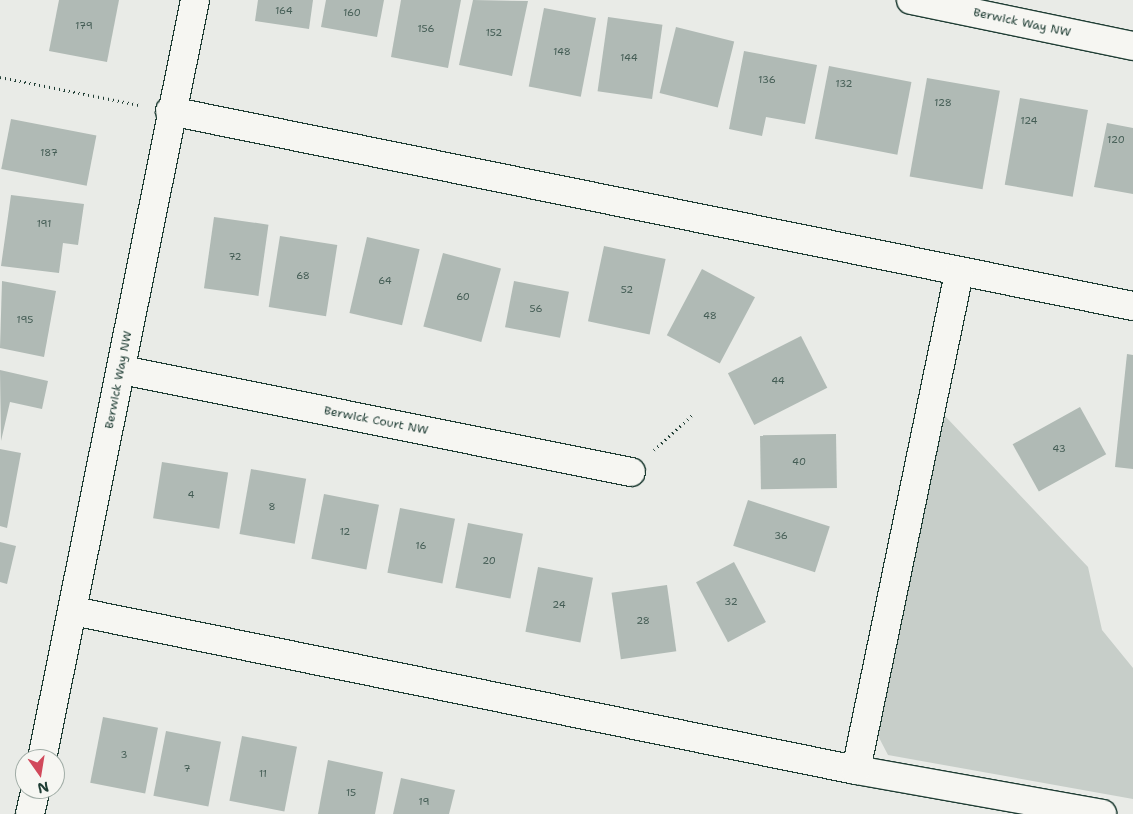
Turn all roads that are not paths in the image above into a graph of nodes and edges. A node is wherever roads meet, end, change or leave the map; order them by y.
1 (195, 0) edge
2 (910, 0) edge
3 (1133, 46) edge
4 (170, 111) junction
5 (959, 273) junction
6 (1133, 306) edge
7 (122, 370) junction
8 (631, 472) road end
9 (73, 611) junction
10 (44, 749) edge
11 (856, 770) junction
12 (34, 799) edge
13 (30, 814) edge
14 (1102, 814) edge

1 - 4 street, Berwick Way NW
2 - 3 street, Berwick Way NW
4 - 5 street
4 - 7 street, Berwick Way NW
5 - 6 street
5 - 11 street
7 - 8 street, Berwick Court NW
7 - 9 street, Berwick Way NW
9 - 10 street, Berwick Way NW
9 - 11 street
11 - 14 street
12 - 13 street

